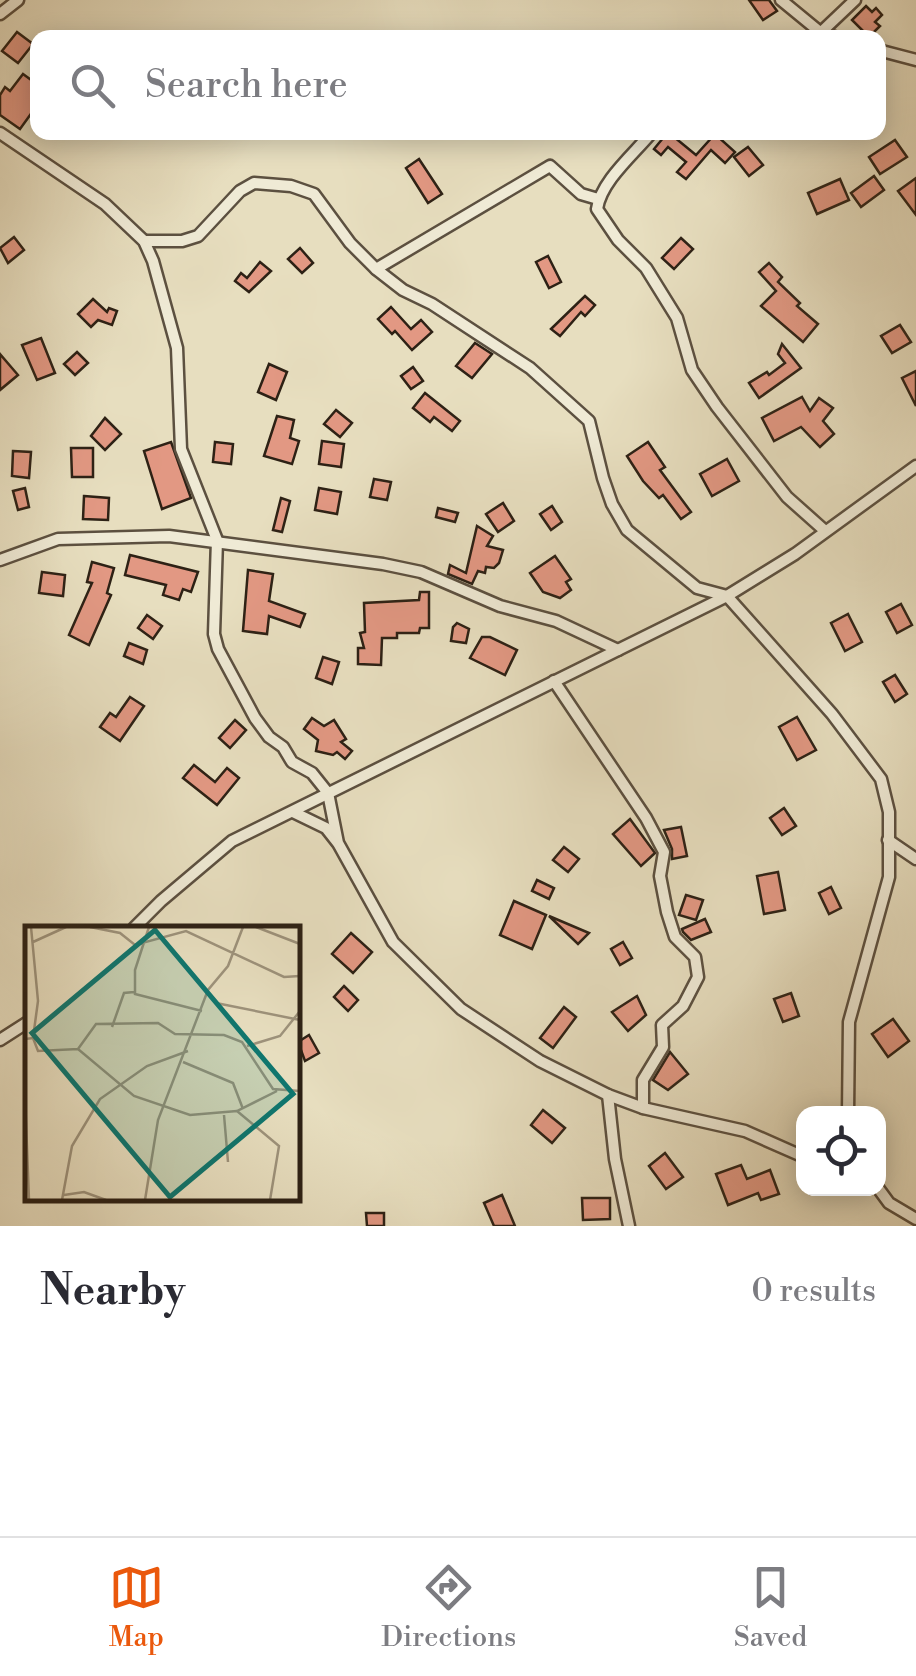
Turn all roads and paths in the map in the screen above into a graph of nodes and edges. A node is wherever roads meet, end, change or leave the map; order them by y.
1 (18, 0) edge
2 (781, 0) edge
3 (855, 0) edge
4 (0, 14) edge
5 (813, 30) edge
6 (823, 30) edge
7 (886, 52) edge
8 (916, 60) edge
9 (0, 133) edge
10 (646, 140) edge
11 (598, 199) junction
12 (144, 240) junction
13 (376, 269) junction
14 (916, 466) edge
15 (824, 530) junction
16 (217, 540) junction
17 (0, 560) edge
18 (727, 596) junction
19 (618, 650) junction
20 (554, 680) junction
21 (328, 792) junction
22 (294, 812) junction
23 (888, 840) junction
24 (338, 842) junction
25 (916, 860) edge
26 (136, 926) edge
27 (25, 1024) edge
28 (0, 1040) edge
29 (608, 1095) junction
30 (848, 1106) edge
31 (643, 1108) junction
32 (796, 1153) edge
33 (884, 1196) edge
34 (903, 1212) junction
35 (916, 1220) edge
36 (629, 1226) edge
37 (899, 1226) edge

1 - 4 street
2 - 5 street
3 - 6 street
7 - 8 street
9 - 12 street
10 - 11 street
11 - 13 street
11 - 15 street
12 - 13 street
12 - 16 street
13 - 18 street
14 - 15 street
15 - 18 street
16 - 17 street
16 - 19 street
16 - 21 street
18 - 19 street
18 - 23 street
19 - 20 street
20 - 21 street
20 - 31 street
21 - 22 street
21 - 24 street
22 - 24 street
22 - 26 street
23 - 25 street
23 - 30 street
24 - 29 street
27 - 28 street
29 - 31 street
29 - 36 street
31 - 32 street
33 - 34 street
34 - 35 street
34 - 37 street

